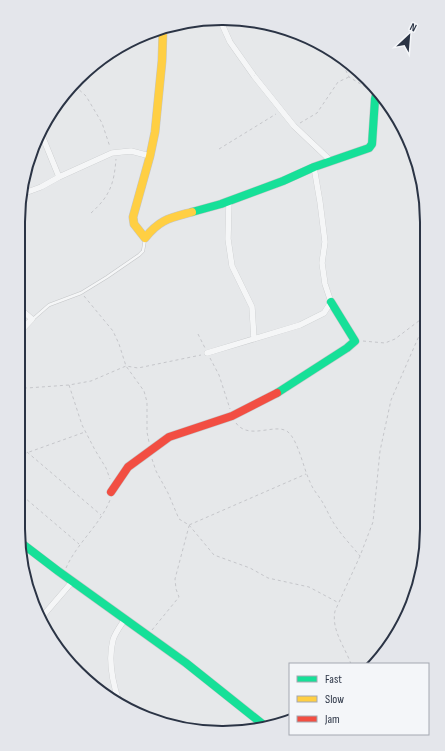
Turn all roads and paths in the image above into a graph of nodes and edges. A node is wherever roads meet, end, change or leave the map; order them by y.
1 (222, 25) edge
2 (163, 34) edge
3 (344, 67) edge
4 (349, 77) junction
5 (364, 85) edge
6 (78, 88) edge
7 (376, 99) edge
8 (282, 111) junction
9 (294, 126) junction
10 (43, 139) edge
11 (219, 149) dead end
12 (114, 153) junction
13 (150, 156) junction
14 (331, 161) junction
15 (314, 167) junction
16 (59, 177) junction
17 (28, 192) edge
18 (229, 200) junction
19 (91, 213) dead end
20 (145, 238) junction
21 (81, 293) junction
22 (331, 302) junction
23 (25, 314) edge
24 (32, 320) junction
25 (420, 320) edge
26 (25, 327) edge
27 (198, 334) dead end
28 (420, 334) edge
29 (254, 339) junction
30 (355, 340) junction
31 (207, 354) junction
32 (126, 366) junction
33 (69, 385) junction
34 (25, 388) edge
35 (232, 416) junction
36 (86, 432) junction
37 (150, 450) junction
38 (27, 452) joint
39 (306, 474) junction
40 (111, 492) junction
41 (25, 498) edge
42 (102, 515) junction
43 (189, 525) junction
44 (80, 545) junction
45 (26, 547) edge
46 (360, 556) junction
47 (62, 575) junction
48 (72, 582) junction
49 (339, 603) junction
50 (44, 614) edge
51 (125, 619) junction
52 (148, 635) junction
53 (351, 663) edge
54 (118, 696) edge
55 (258, 722) edge

1 - 8 street
2 - 13 street
3 - 4 path
4 - 5 path
4 - 9 path
6 - 12 path
7 - 14 street
8 - 9 street
8 - 11 path
9 - 14 street
10 - 16 street
12 - 13 street
12 - 16 street
12 - 19 path
13 - 20 street
14 - 15 street
15 - 18 street
15 - 22 street
16 - 17 street
18 - 20 street
18 - 29 street
20 - 21 lane
21 - 24 lane
21 - 32 path
22 - 29 street
22 - 30 street
23 - 24 street
24 - 26 street
25 - 30 path
27 - 31 path
28 - 46 path
29 - 31 street
30 - 35 street
31 - 32 path
31 - 35 path
32 - 33 path
32 - 37 path
33 - 34 path
33 - 36 path
35 - 37 street
35 - 39 path
36 - 38 path
36 - 40 path
37 - 40 street
37 - 43 path
38 - 42 path
39 - 43 path
39 - 46 path
40 - 42 path
41 - 44 path
42 - 44 path
43 - 49 path
43 - 52 path
44 - 47 path
45 - 47 street
46 - 49 path
47 - 48 street
48 - 50 street
48 - 51 street
49 - 53 path
51 - 52 street
51 - 54 street
52 - 55 street

